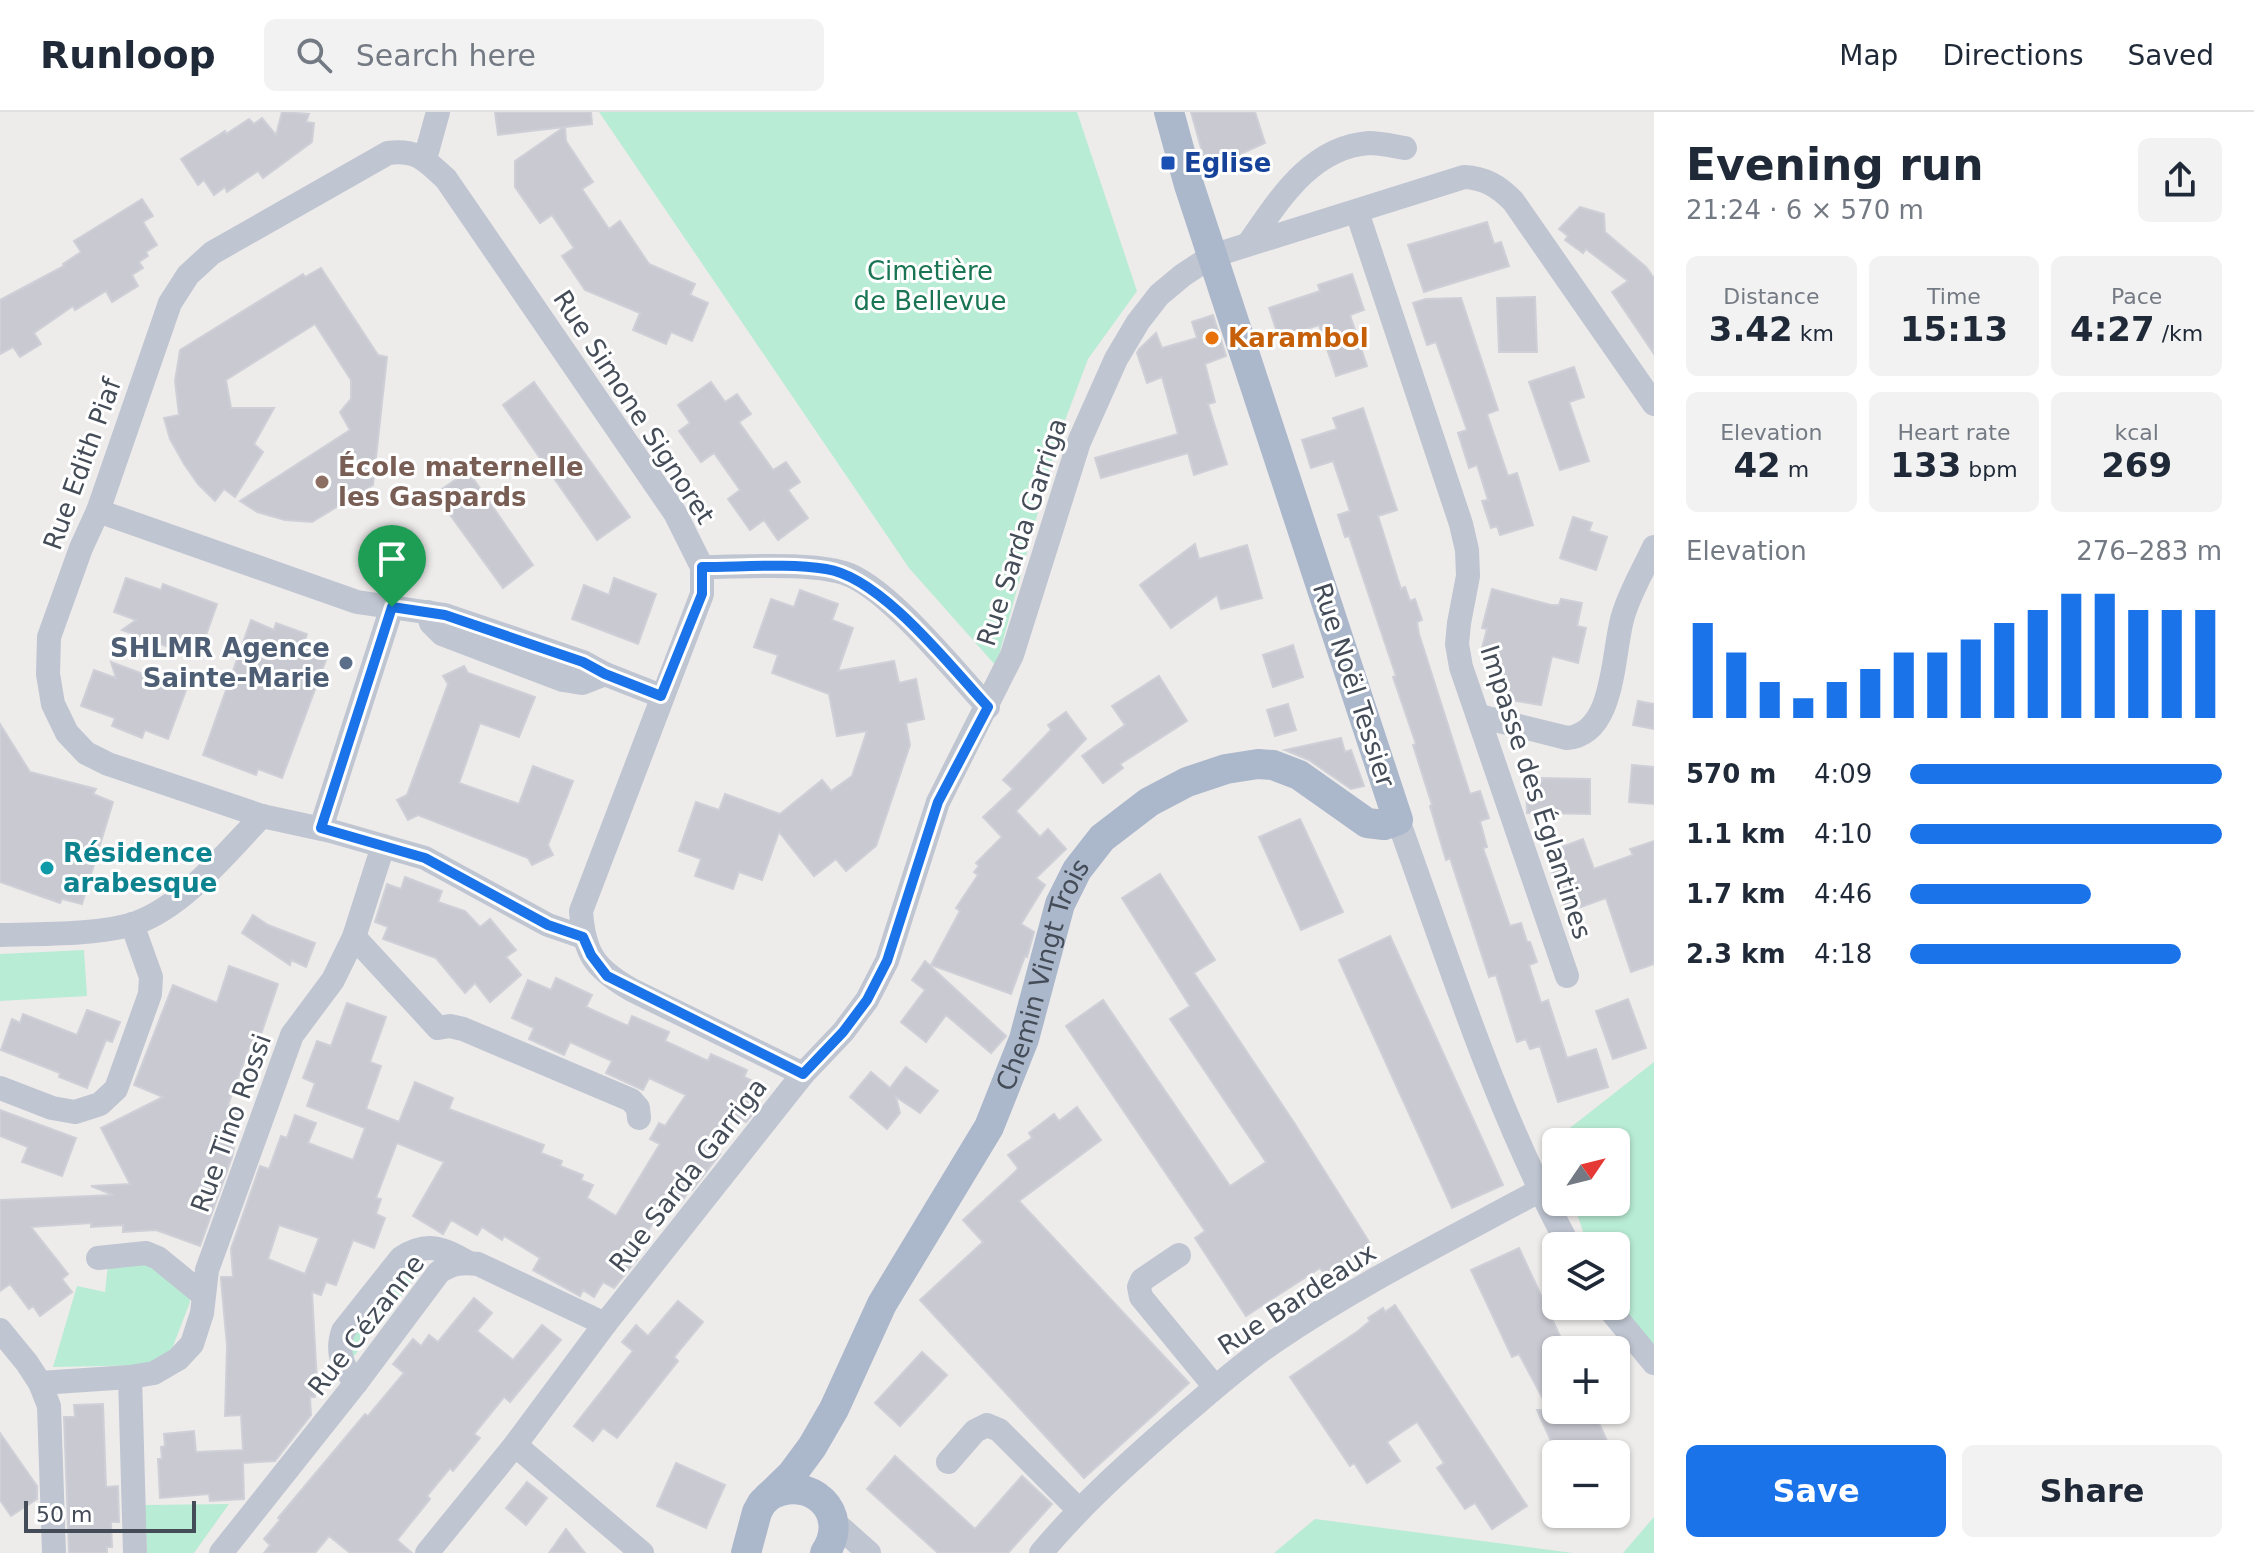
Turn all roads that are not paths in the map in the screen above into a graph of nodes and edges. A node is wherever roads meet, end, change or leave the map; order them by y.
1 (438, 112) edge
2 (1169, 112) edge
3 (1405, 148) dead end
4 (425, 159) junction
5 (1357, 212) junction
6 (1249, 243) junction
7 (1212, 256) junction
8 (1654, 404) edge
9 (98, 511) junction
10 (1654, 547) edge
11 (702, 567) junction
12 (392, 607) junction
13 (661, 696) junction
14 (988, 707) junction
15 (1479, 716) junction
16 (262, 816) junction
17 (1398, 820) junction
18 (321, 828) junction
19 (383, 846) junction
20 (132, 924) junction
21 (0, 935) edge
22 (354, 937) junction
23 (583, 937) junction
24 (1567, 976) dead end
25 (803, 1074) junction
26 (0, 1088) edge
27 (639, 1118) dead end
28 (1539, 1191) junction
29 (1561, 1232) edge
30 (1179, 1255) dead end
31 (98, 1258) dead end
32 (467, 1262) junction
33 (202, 1294) junction
34 (1619, 1320) edge
35 (605, 1324) junction
36 (0, 1330) edge
37 (1654, 1363) edge
38 (130, 1377) junction
39 (40, 1383) junction
40 (356, 1383) junction
41 (1215, 1387) junction
42 (834, 1409) junction
43 (515, 1445) junction
44 (948, 1462) dead end
45 (769, 1496) junction
46 (1079, 1510) junction
47 (828, 1511) junction
48 (754, 1546) edge
49 (54, 1553) edge
50 (135, 1553) edge
51 (221, 1553) edge
52 (427, 1553) edge
53 (642, 1553) edge
54 (825, 1553) edge
55 (869, 1553) edge
56 (1041, 1553) edge

1 - 4 street
2 - 7 main road, Rue Noël Tessier
3 - 6 street
4 - 9 street, Rue Edith Piaf
4 - 11 street, Rue Simone Signoret
5 - 6 street, Rue Sarda Garriga
5 - 8 street, Rue Sarda Garriga
5 - 15 street, Impasse des Églantines
6 - 7 street, Rue Sarda Garriga
7 - 14 street, Rue Sarda Garriga
7 - 17 main road, Rue Noël Tessier
9 - 12 street
9 - 16 street, Rue Edith Piaf
10 - 15 street
11 - 13 street, Rue Simone Signoret
11 - 14 street
12 - 13 street
12 - 18 street
13 - 23 street, Rue Simone Signoret
14 - 25 street, Rue Sarda Garriga
15 - 24 street, Impasse des Églantines
16 - 18 street, Rue Edith Piaf
16 - 20 street
17 - 28 street, Rue Noël Tessier
17 - 42 main road, Chemin Vingt Trois
18 - 19 street, Rue Edith Piaf
19 - 22 street, Rue Tino Rossi
19 - 23 street, Rue Edith Piaf
20 - 21 street
20 - 26 street
22 - 27 street
22 - 33 street, Rue Tino Rossi
23 - 25 street
25 - 35 street, Rue Sarda Garriga
28 - 29 street, Rue Noël Tessier
28 - 41 street, Rue Bardeaux
30 - 41 street
31 - 33 street
32 - 35 street, Rue Cézanne
32 - 40 street, Rue Cézanne
32 - 40 street
33 - 38 street, Rue Tino Rossi
34 - 37 street
35 - 43 street, Rue Sarda Garriga
36 - 39 street
38 - 39 street, Rue Tino Rossi
38 - 50 street
39 - 49 street
40 - 51 street, Rue Cézanne
41 - 46 street, Rue Bardeaux
42 - 45 main road, Chemin Vingt Trois
42 - 47 main road, Chemin Vingt Trois
43 - 52 street, Rue Sarda Garriga
43 - 53 street
44 - 46 street
45 - 47 main road
45 - 48 main road, Chemin Vingt Trois
46 - 56 street, Rue Bardeaux
47 - 54 main road, Chemin Vingt Trois
47 - 55 street

